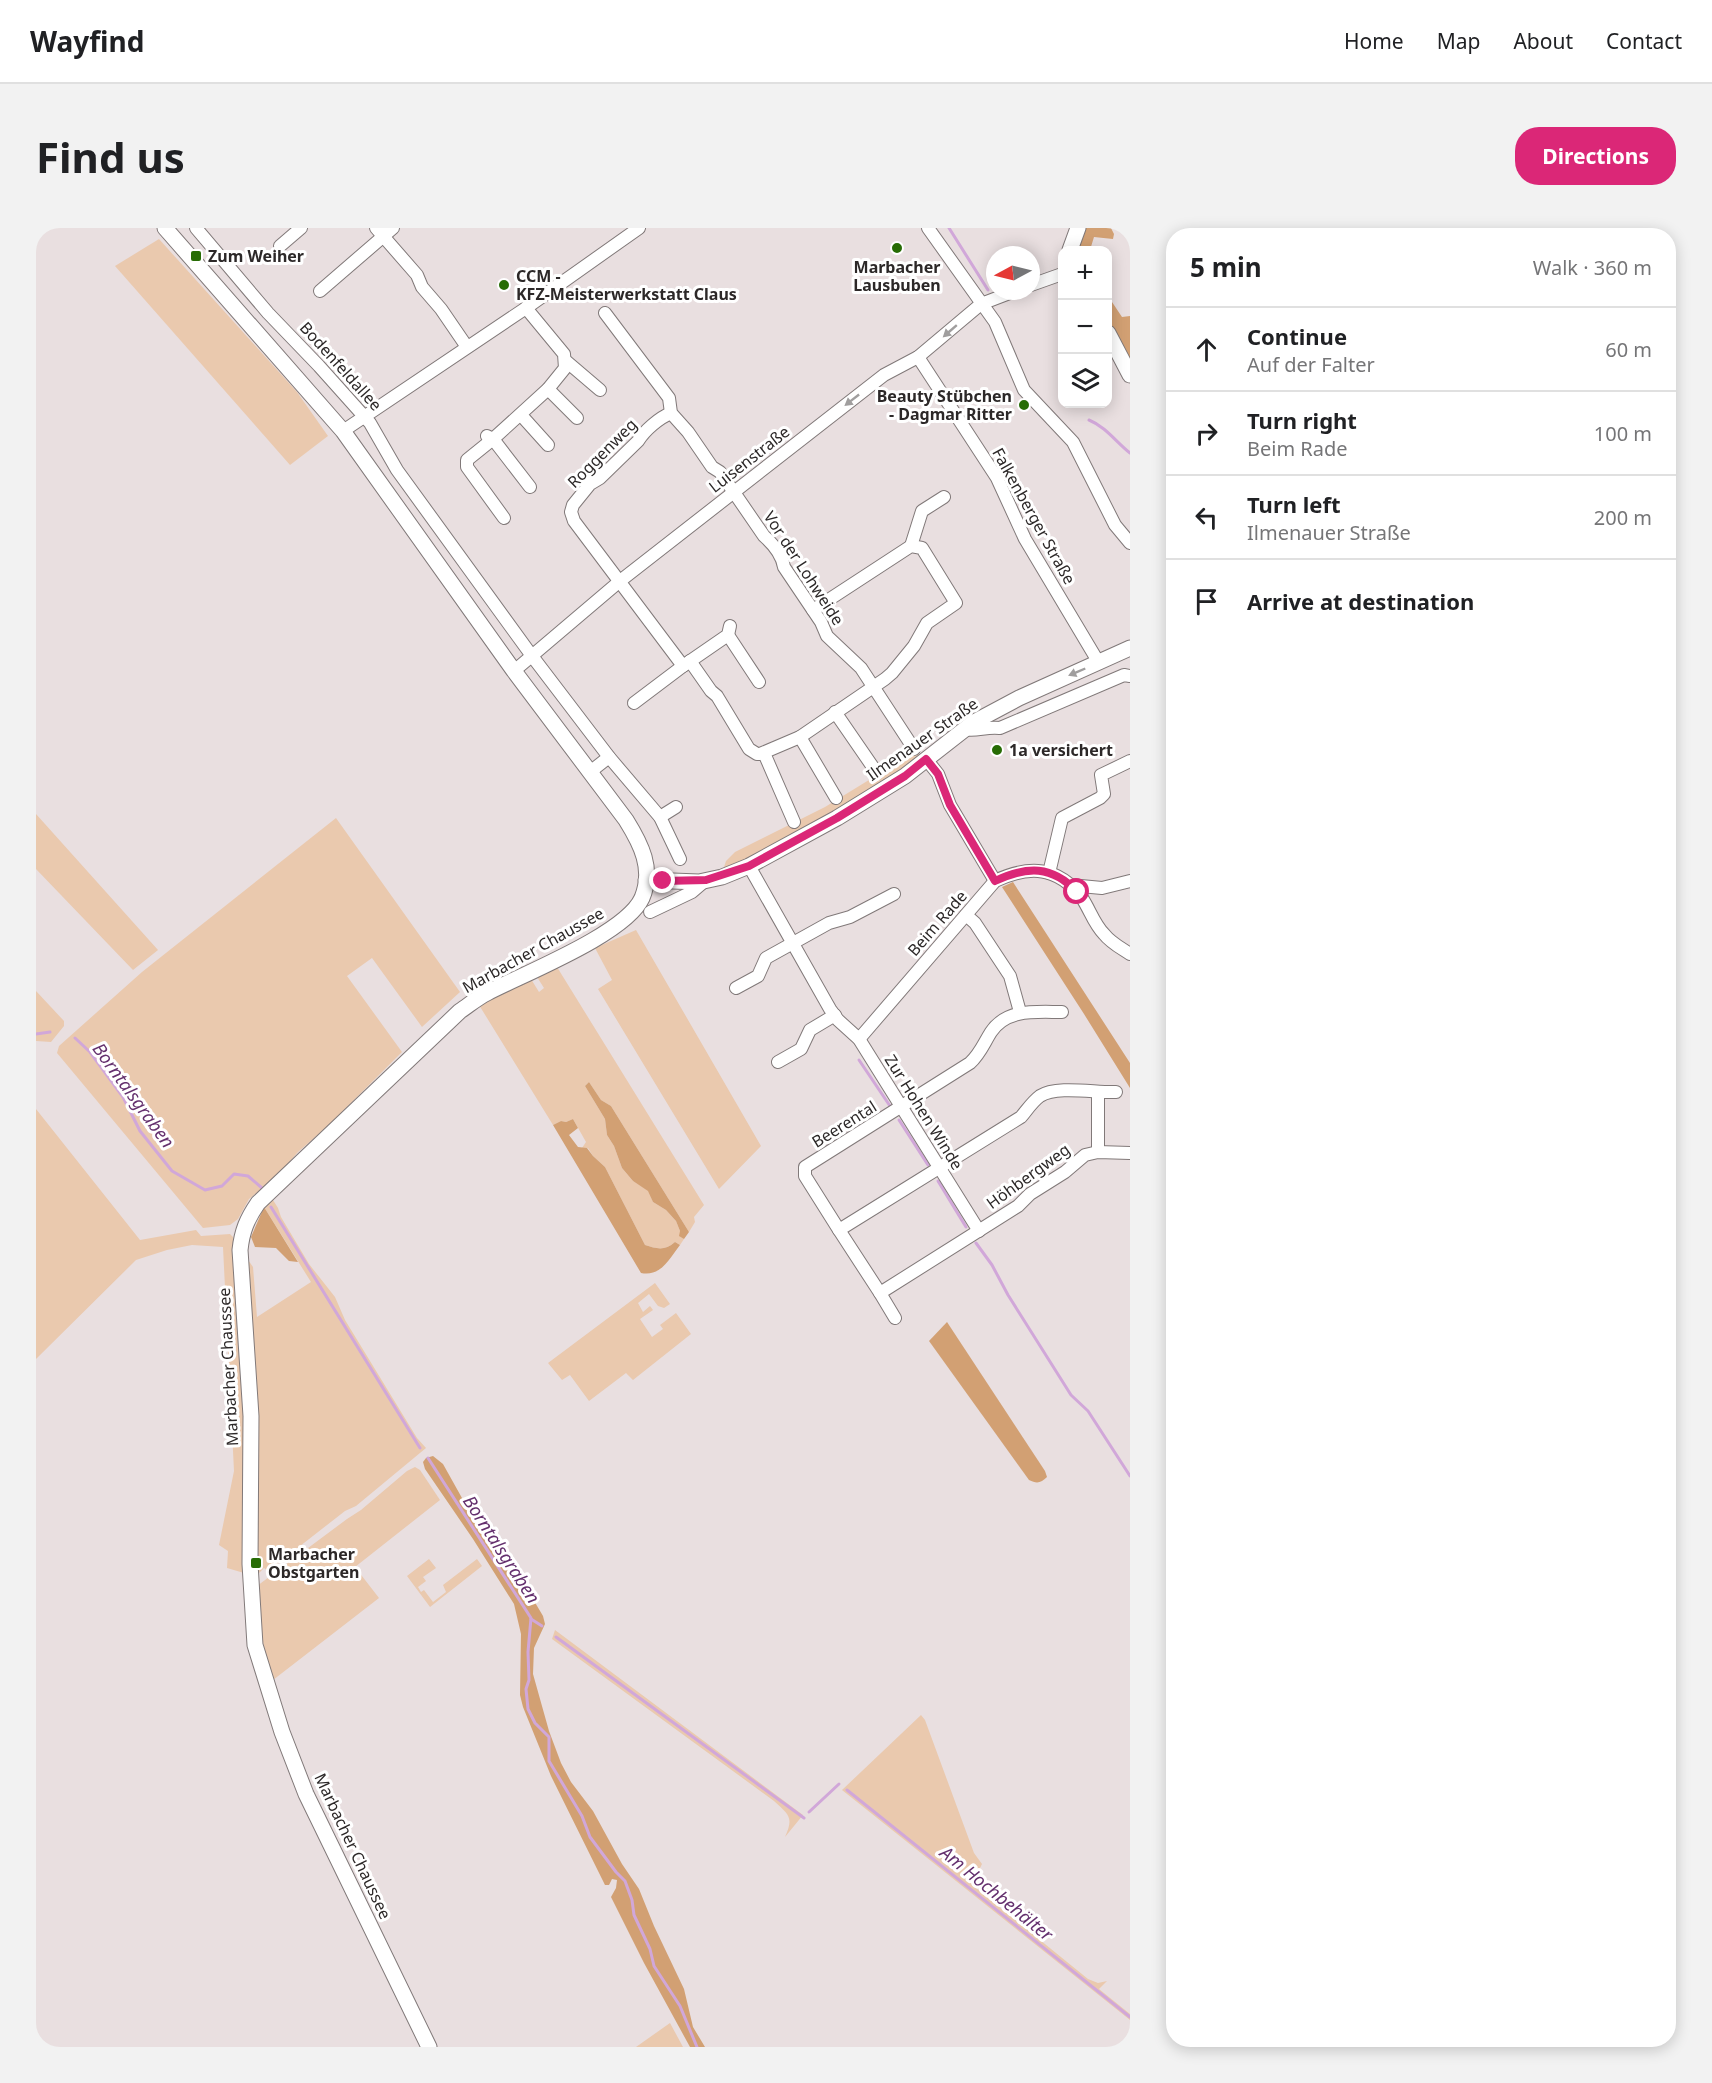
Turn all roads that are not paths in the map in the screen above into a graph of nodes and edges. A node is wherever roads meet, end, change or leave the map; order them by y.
1 (166, 228) edge
2 (196, 228) edge
3 (301, 228) edge
4 (639, 228) edge
5 (928, 228) edge
6 (1078, 228) edge
7 (384, 231) edge
8 (280, 246) dead end
9 (1071, 246) edge
10 (1058, 275) edge
11 (1040, 282) edge
12 (320, 291) dead end
13 (991, 300) edge
14 (981, 304) junction
15 (526, 309) junction
16 (268, 313) junction
17 (605, 313) dead end
18 (252, 327) junction
19 (1112, 342) edge
20 (467, 347) junction
21 (918, 357) junction
22 (566, 361) junction
23 (1130, 375) edge
24 (548, 389) junction
25 (600, 390) dead end
26 (671, 413) junction
27 (520, 415) junction
28 (365, 417) junction
29 (577, 418) dead end
30 (343, 431) junction
31 (490, 438) junction
32 (548, 445) dead end
33 (530, 487) dead end
34 (735, 491) junction
35 (944, 497) dead end
36 (504, 518) dead end
37 (444, 536) junction
38 (1130, 543) edge
39 (911, 546) junction
40 (426, 549) junction
41 (620, 582) junction
42 (813, 610) junction
43 (1130, 648) edge
44 (532, 656) junction
45 (687, 663) junction
46 (1100, 663) junction
47 (514, 670) junction
48 (1130, 676) edge
49 (759, 682) dead end
50 (872, 687) junction
51 (634, 704) dead end
52 (835, 712) junction
53 (964, 729) junction
54 (800, 736) junction
55 (914, 749) dead end
56 (764, 753) junction
57 (609, 757) junction
58 (926, 759) junction
59 (1130, 761) edge
60 (590, 772) junction
61 (877, 774) dead end
62 (836, 798) dead end
63 (676, 807) dead end
64 (660, 817) junction
65 (794, 822) dead end
66 (680, 859) dead end
67 (749, 866) junction
68 (1048, 873) junction
69 (646, 880) junction
70 (706, 880) junction
71 (995, 881) junction
72 (1130, 881) edge
73 (1070, 885) junction
74 (894, 894) dead end
75 (650, 912) dead end
76 (966, 915) junction
77 (792, 942) junction
78 (1130, 954) edge
79 (736, 988) dead end
80 (1020, 1012) junction
81 (1062, 1012) dead end
82 (835, 1015) junction
83 (859, 1039) junction
84 (778, 1062) dead end
85 (1098, 1092) junction
86 (1116, 1092) dead end
87 (902, 1107) junction
88 (1098, 1152) junction
89 (1130, 1153) edge
90 (941, 1168) junction
91 (839, 1230) junction
92 (979, 1231) junction
93 (880, 1293) junction
94 (895, 1318) dead end
95 (429, 2047) edge

1 - 18 street
2 - 16 street, Bodenfeldallee
3 - 8 street
4 - 15 street
5 - 14 street
6 - 9 street
7 - 12 street
7 - 20 street
10 - 11 street
13 - 14 street, Luisenstraße
14 -> 21 street, Luisenstraße
14 - 38 street
15 - 20 street
15 - 22 street
16 - 18 street
16 - 28 street, Bodenfeldallee
17 - 26 street, Vor der Lohweide
18 - 30 street
19 - 23 street
20 - 28 street
21 -> 34 street, Luisenstraße
21 - 46 street, Falkenberger Straße
22 - 24 street
22 - 25 street
24 - 27 street
24 - 29 street
26 - 34 street, Vor der Lohweide
26 - 41 street, Roggenweg
27 - 31 street
27 - 32 street
28 - 30 street
28 - 37 street, Bodenfeldallee
30 - 40 street
31 - 33 street
31 - 36 street
34 - 41 street, Luisenstraße
34 - 42 street, Vor der Lohweide
35 - 39 street
37 - 40 street
37 - 44 street, Bodenfeldallee
39 - 42 street
39 - 50 street
40 - 47 street
41 - 44 street, Luisenstraße
41 - 45 street
42 - 50 street, Vor der Lohweide
43 - 46 street, Ilmenauer Straße
44 - 47 street, Luisenstraße
44 - 57 street, Bodenfeldallee
45 - 49 street
45 - 51 street
45 - 56 street
46 -> 53 street, Ilmenauer Straße
47 - 60 street
48 - 53 street
50 - 52 street
50 - 55 street, Vor der Lohweide
52 - 54 street
52 - 61 street
53 - 58 street, Ilmenauer Straße
54 - 56 street
54 - 62 street
56 - 65 street
57 - 60 street
57 - 64 street, Bodenfeldallee
58 - 67 street, Ilmenauer Straße
58 - 71 street
59 - 68 street
60 - 69 street
63 - 64 street
64 - 66 street, Bodenfeldallee
67 - 70 street, Ilmenauer Straße
67 - 77 street, Zur Hohen Winde
68 - 71 street
68 - 73 street
69 - 70 street, Ilmenauer Straße
69 - 95 street, Marbacher Chaussee
70 - 75 street, Ilmenauer Straße
71 - 76 street, Beim Rade
72 - 73 street
73 - 78 street
74 - 77 street
76 - 80 street
76 - 83 street, Beim Rade
77 - 79 street
77 - 82 street, Zur Hohen Winde
80 - 81 street
80 - 87 street
82 - 83 street, Zur Hohen Winde
82 - 84 street
83 - 87 street, Zur Hohen Winde
85 - 86 street
85 - 88 street
85 - 90 street
87 - 90 street, Zur Hohen Winde
87 - 91 street, Beerental
88 - 89 street, Höhbergweg
88 - 92 street, Höhbergweg
90 - 91 street
90 - 92 street, Zur Hohen Winde
91 - 93 street, Beerental
92 - 93 street
93 - 94 street, Beerental

